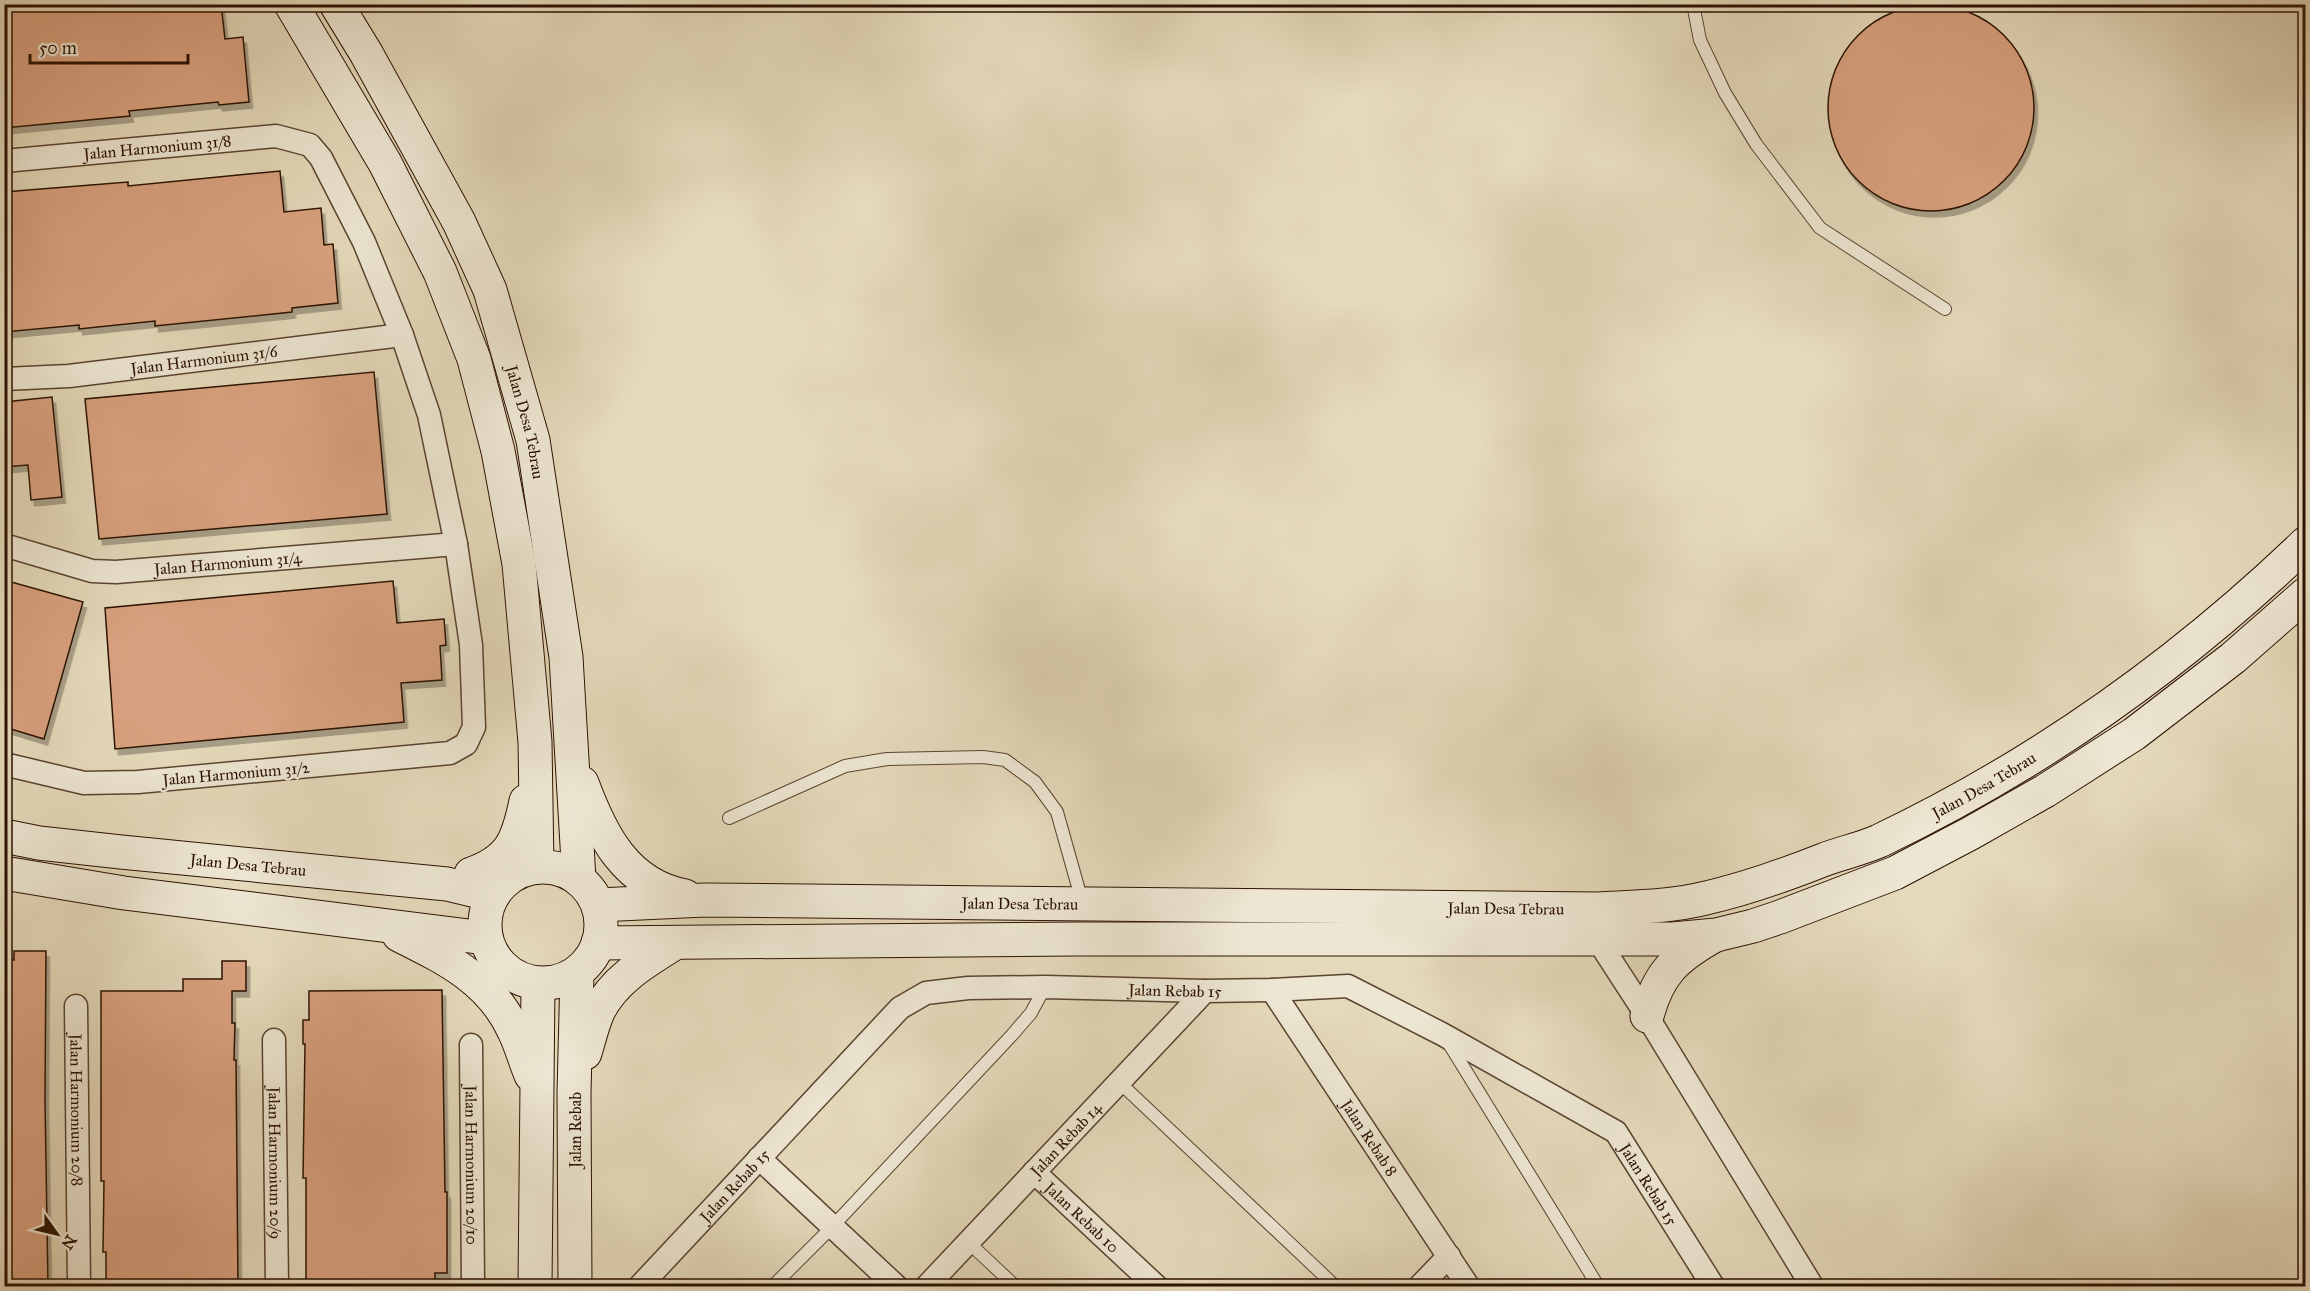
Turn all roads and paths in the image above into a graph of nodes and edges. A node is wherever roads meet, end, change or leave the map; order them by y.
1 (291, 4) edge
2 (336, 4) edge
3 (1693, 4) edge
4 (4, 161) edge
5 (1945, 309) dead end
6 (402, 335) junction
7 (4, 379) edge
8 (2306, 543) edge
9 (456, 544) junction
10 (4, 545) edge
11 (2306, 594) edge
12 (535, 742) junction
13 (572, 756) junction
14 (4, 764) edge
15 (729, 818) dead end
16 (4, 836) edge
17 (537, 867) junction
18 (4, 873) edge
19 (579, 879) junction
20 (447, 884) junction
21 (493, 895) junction
22 (705, 900) junction
23 (1083, 904) junction
24 (598, 905) junction
25 (1597, 924) junction
26 (383, 926) junction
27 (1716, 935) junction
28 (485, 938) junction
29 (598, 943) junction
30 (675, 943) junction
31 (577, 973) junction
32 (538, 984) junction
33 (1045, 987) junction
34 (1272, 990) junction
35 (1205, 991) junction
36 (76, 1006) dead end
37 (1647, 1016) junction
38 (1442, 1034) junction
39 (274, 1040) dead end
40 (471, 1045) dead end
41 (1119, 1082) junction
42 (537, 1088) junction
43 (574, 1093) junction
44 (759, 1158) junction
45 (1034, 1172) junction
46 (832, 1227) junction
47 (968, 1242) junction
48 (1449, 1256) junction
49 (79, 1287) edge
50 (277, 1287) edge
51 (473, 1287) edge
52 (535, 1287) edge
53 (575, 1287) edge
54 (640, 1287) edge
55 (773, 1287) edge
56 (896, 1287) edge
57 (927, 1287) edge
58 (1015, 1287) edge
59 (1156, 1287) edge
60 (1335, 1287) edge
61 (1420, 1287) edge
62 (1468, 1287) edge
63 (1598, 1287) edge
64 (1713, 1287) edge
65 (1812, 1287) edge

1 - 12 street, Jalan Desa Tebrau
2 - 13 street, Jalan Desa Tebrau
3 - 5 lane
4 - 6 street, Jalan Harmonium 31/8
6 - 7 street, Jalan Harmonium 31/6
6 - 9 street
8 - 25 street, Jalan Desa Tebrau
9 - 10 street, Jalan Harmonium 31/4
9 - 14 street, Jalan Harmonium 31/2
11 - 27 street, Jalan Desa Tebrau
12 - 17 street, Jalan Desa Tebrau
12 - 20 street
13 - 19 street, Jalan Desa Tebrau
13 - 22 street
15 - 23 lane
16 - 20 street, Jalan Desa Tebrau
17 - 19 street
17 - 21 street
18 - 26 street
19 - 24 street
20 - 21 street, Jalan Desa Tebrau
21 - 28 street
22 - 23 street, Jalan Desa Tebrau
22 - 24 street, Jalan Desa Tebrau
23 - 25 street, Jalan Desa Tebrau
24 - 29 street
25 - 27 street, Jalan Desa Tebrau
25 - 30 street, Jalan Desa Tebrau
25 - 37 street
26 - 28 street
26 - 42 street
27 - 37 street
28 - 32 street
29 - 30 street, Jalan Desa Tebrau
29 - 31 street
30 - 43 street
31 - 32 street
31 - 43 street, Jalan Rebab
32 - 42 street
33 - 35 street, Jalan Rebab 15
33 - 44 street, Jalan Rebab 15
33 - 46 lane
34 - 35 street, Jalan Rebab 15
34 - 38 street, Jalan Rebab 15
34 - 48 street, Jalan Rebab 8
35 - 41 street, Jalan Rebab 14
36 - 49 street, Jalan Harmonium 20/8
37 - 65 street
38 - 63 lane
38 - 64 street, Jalan Rebab 15
39 - 50 street, Jalan Harmonium 20/9
40 - 51 street, Jalan Harmonium 20/10
41 - 45 street, Jalan Rebab 14
41 - 60 lane
42 - 52 street
43 - 53 street, Jalan Rebab
44 - 46 street
44 - 54 street, Jalan Rebab 15
45 - 47 street, Jalan Rebab 14
45 - 59 street, Jalan Rebab 10
46 - 55 lane
46 - 56 street
47 - 57 street, Jalan Rebab 14
47 - 58 lane
48 - 61 street
48 - 62 street, Jalan Rebab 8

